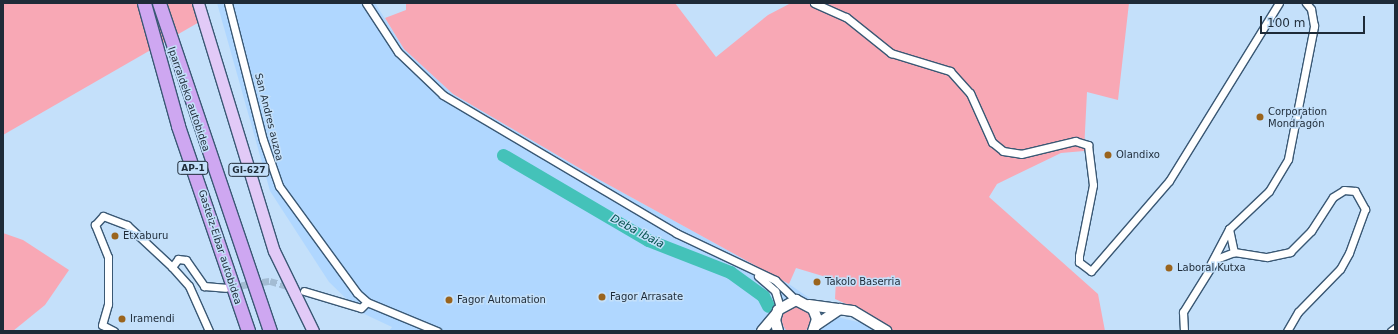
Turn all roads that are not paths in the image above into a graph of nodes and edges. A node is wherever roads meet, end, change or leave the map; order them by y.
1 (144, 3) edge
2 (159, 3) edge
3 (198, 3) edge
4 (228, 3) edge
5 (366, 3) edge
6 (814, 3) edge
7 (1279, 3) edge
8 (1306, 3) edge
9 (1229, 229) junction
10 (1234, 252) junction
11 (1210, 265) junction
12 (172, 267) junction
13 (749, 270) junction
14 (225, 288) tunnel mouth
15 (304, 291) tunnel mouth
16 (796, 300) junction
17 (368, 302) junction
18 (810, 305) junction
19 (840, 309) junction
20 (778, 310) junction
21 (815, 328) edge
22 (1395, 328) edge
23 (114, 331) edge
24 (209, 331) edge
25 (248, 331) edge
26 (270, 331) edge
27 (313, 331) edge
28 (437, 331) edge
29 (762, 331) edge
30 (778, 331) edge
31 (886, 331) edge
32 (1184, 331) edge
33 (1287, 331) edge
34 (1391, 331) edge

1 - 25 highway, Gasteiz-Eibar autobidea / AP-1
2 - 26 highway, Iparraldeko autobidea / AP-1
3 - 27 main road, GI-627
4 - 17 street, San Andres auzoa
5 - 13 street
6 - 7 street
8 - 9 street
9 - 10 street
9 - 11 street
10 - 11 street
10 - 33 street
11 - 32 street
12 - 14 street
12 - 23 street
12 - 24 street
13 - 16 street
13 - 20 street
15 - 17 street
16 - 18 street
16 - 20 street
17 - 28 street, San Andres auzoa
18 - 19 street
18 - 21 street
19 - 21 street
19 - 31 street
20 - 29 street
20 - 30 street
22 - 34 street

